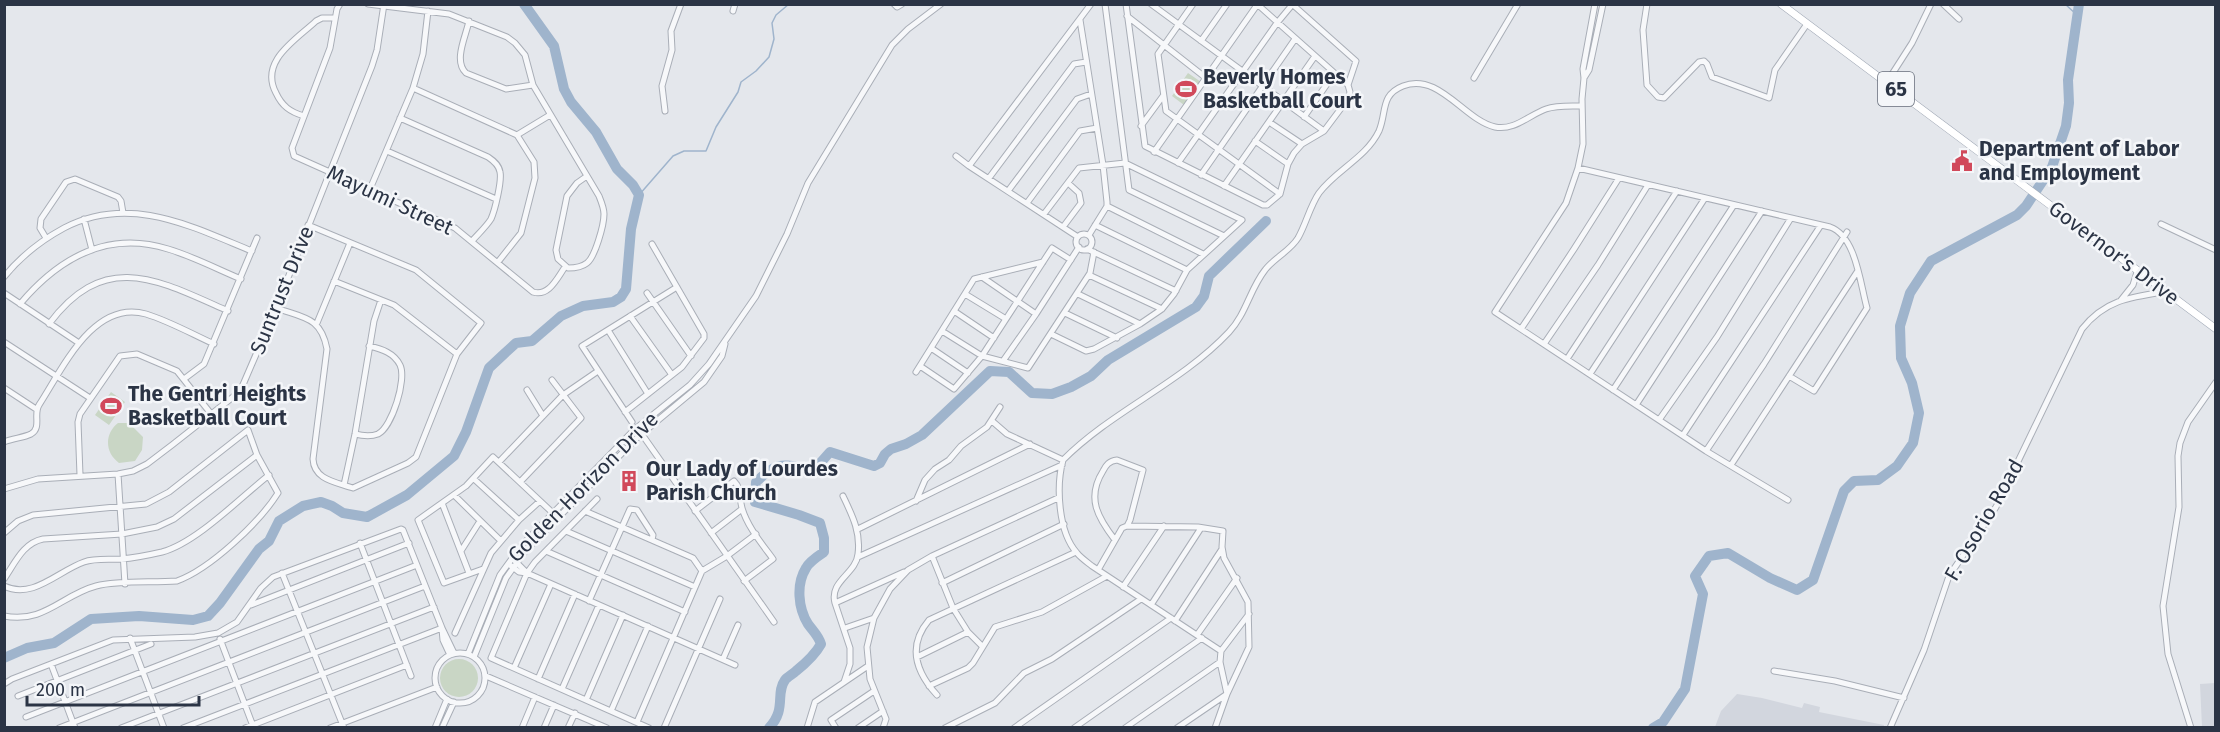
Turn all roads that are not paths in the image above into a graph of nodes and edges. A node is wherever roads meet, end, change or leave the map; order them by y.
1 (368, 4) edge
2 (681, 4) edge
3 (894, 4) edge
4 (902, 4) edge
5 (941, 4) edge
6 (1091, 4) edge
7 (1105, 4) edge
8 (1126, 4) edge
9 (1151, 4) edge
10 (1227, 4) edge
11 (1518, 4) edge
12 (1595, 4) edge
13 (1603, 4) edge
14 (1647, 4) edge
15 (1781, 4) edge
16 (1931, 4) edge
17 (1943, 4) edge
18 (340, 5) edge
19 (383, 5) edge
20 (1191, 5) edge
21 (1257, 5) edge
22 (1292, 5) edge
23 (933, 6) edge
24 (428, 11) junction
25 (1127, 16) junction
26 (335, 18) junction
27 (1959, 19) dead end
28 (1080, 20) junction
29 (469, 21) junction
30 (1277, 23) junction
31 (1807, 24) junction
32 (1179, 25) junction
33 (1296, 39) junction
34 (1201, 41) junction
35 (1164, 45) junction
36 (1221, 56) junction
37 (1315, 56) junction
38 (1086, 62) junction
39 (1242, 72) junction
40 (1334, 74) junction
41 (1206, 78) junction
42 (1474, 78) dead end
43 (1584, 78) junction
44 (1887, 82) junction
45 (533, 85) junction
46 (1348, 86) junction
47 (1263, 87) junction
48 (413, 88) junction
49 (1092, 94) junction
50 (1162, 96) junction
51 (1283, 102) junction
52 (1582, 106) junction
53 (664, 111) dead end
54 (550, 115) junction
55 (304, 116) junction
56 (1304, 117) junction
57 (400, 118) junction
58 (1176, 120) junction
59 (1269, 122) junction
60 (1141, 126) junction
61 (1097, 128) junction
62 (1324, 132) junction
63 (517, 135) junction
64 (1197, 135) junction
65 (1255, 141) junction
66 (1302, 144) junction
67 (1218, 150) junction
68 (387, 152) junction
69 (1154, 152) junction
70 (956, 156) dead end
71 (1178, 163) junction
72 (1125, 164) junction
73 (1288, 164) junction
74 (1103, 165) junction
75 (1238, 165) junction
76 (969, 166) junction
77 (1578, 168) junction
78 (330, 171) junction
79 (1201, 175) junction
80 (587, 176) junction
81 (988, 178) junction
82 (1619, 178) junction
83 (1068, 183) junction
84 (1648, 184) junction
85 (1224, 186) junction
86 (370, 189) junction
87 (1008, 191) junction
88 (1677, 191) junction
89 (1280, 194) junction
90 (1705, 198) junction
91 (496, 199) junction
92 (1027, 202) junction
93 (1734, 205) junction
94 (1107, 206) junction
95 (1762, 212) junction
96 (123, 213) junction
97 (1044, 214) junction
98 (1791, 218) junction
99 (84, 219) junction
100 (2161, 224) dead end
101 (309, 225) junction
102 (1095, 225) junction
103 (1821, 225) junction
104 (1064, 227) junction
105 (1846, 235) junction
106 (1089, 236) junction
107 (1224, 236) junction
108 (1078, 237) junction
109 (46, 238) junction
110 (257, 238) dead end
111 (472, 241) junction
112 (350, 243) junction
113 (652, 244) dead end
114 (1078, 247) junction
115 (92, 249) junction
116 (1087, 249) junction
117 (2216, 250) edge
118 (252, 251) junction
119 (1094, 252) junction
120 (1203, 254) junction
121 (1071, 260) junction
122 (498, 262) junction
123 (1043, 262) junction
124 (565, 267) junction
125 (1186, 270) junction
126 (1857, 272) junction
127 (2137, 272) junction
128 (1089, 275) junction
129 (4, 277) edge
130 (982, 277) junction
131 (241, 279) junction
132 (334, 281) junction
133 (677, 287) junction
134 (1176, 291) junction
135 (2165, 292) junction
136 (4, 293) edge
137 (647, 293) dead end
138 (965, 294) junction
139 (1078, 294) junction
140 (381, 300) junction
141 (2121, 300) junction
142 (1017, 302) junction
143 (653, 303) junction
144 (20, 304) junction
145 (276, 308) junction
146 (1162, 309) junction
147 (228, 310) junction
148 (954, 311) junction
149 (1065, 313) junction
150 (1036, 314) junction
151 (630, 316) junction
152 (1006, 319) junction
153 (49, 324) junction
154 (317, 324) junction
155 (1140, 324) junction
156 (1521, 329) junction
157 (2216, 329) edge
158 (608, 330) junction
159 (942, 331) junction
160 (1051, 334) junction
161 (994, 338) junction
162 (1117, 338) junction
163 (726, 339) junction
164 (4, 342) edge
165 (79, 343) junction
166 (213, 344) junction
167 (1544, 344) junction
168 (369, 346) junction
169 (931, 348) junction
170 (457, 354) junction
171 (692, 356) junction
172 (982, 356) junction
173 (1567, 359) junction
174 (1003, 361) junction
175 (920, 366) junction
176 (598, 371) junction
177 (916, 372) dead end
178 (968, 373) junction
179 (1590, 374) junction
180 (672, 375) junction
181 (1789, 376) junction
182 (57, 377) junction
183 (184, 379) junction
184 (552, 380) dead end
185 (2216, 382) edge
186 (5, 389) edge
187 (527, 390) dead end
188 (1613, 390) junction
189 (648, 394) junction
190 (564, 395) junction
191 (90, 398) junction
192 (1636, 405) junction
193 (1000, 407) dead end
194 (36, 409) junction
195 (625, 411) junction
196 (212, 414) junction
197 (543, 416) junction
198 (1659, 420) junction
199 (992, 421) junction
200 (632, 422) dead end
201 (641, 433) junction
202 (355, 434) junction
203 (1683, 435) junction
204 (4, 442) edge
205 (1030, 444) junction
206 (1706, 451) junction
207 (257, 455) junction
208 (499, 462) junction
209 (1063, 462) junction
210 (1731, 465) junction
211 (118, 474) junction
212 (81, 475) junction
213 (269, 475) junction
214 (474, 479) junction
215 (520, 482) junction
216 (344, 485) junction
217 (4, 489) edge
218 (454, 495) junction
219 (843, 496) dead end
220 (1058, 498) junction
221 (597, 499) dead end
222 (1788, 500) dead end
223 (540, 501) junction
224 (916, 501) junction
225 (442, 503) junction
226 (120, 508) junction
227 (742, 509) junction
228 (585, 511) junction
229 (695, 511) junction
230 (552, 513) junction
231 (558, 518) junction
232 (519, 520) junction
233 (480, 521) junction
234 (1064, 524) junction
235 (1126, 526) junction
236 (1164, 526) junction
237 (622, 527) junction
238 (1201, 528) junction
239 (858, 529) junction
240 (566, 531) junction
241 (4, 533) edge
242 (711, 533) junction
243 (122, 534) junction
244 (756, 534) junction
245 (652, 540) junction
246 (1115, 540) junction
247 (501, 541) junction
248 (360, 543) junction
249 (409, 543) junction
250 (1222, 549) junction
251 (461, 551) junction
252 (546, 551) junction
253 (611, 551) junction
254 (1076, 552) junction
255 (727, 556) junction
256 (932, 556) junction
257 (858, 557) junction
258 (123, 559) junction
259 (366, 560) junction
260 (512, 563) junction
261 (417, 565) junction
262 (483, 569) junction
263 (908, 570) junction
264 (1098, 570) junction
265 (702, 571) junction
266 (282, 573) junction
267 (469, 573) junction
268 (527, 573) junction
269 (601, 575) junction
270 (1107, 576) junction
271 (1237, 578) junction
272 (4, 579) edge
273 (375, 581) junction
274 (744, 581) junction
275 (942, 583) junction
276 (125, 584) junction
277 (551, 584) junction
278 (4, 586) edge
279 (425, 586) junction
280 (1124, 587) junction
281 (695, 588) junction
282 (289, 590) junction
283 (575, 594) junction
284 (720, 599) dead end
285 (1142, 599) junction
286 (589, 601) junction
287 (383, 602) junction
288 (835, 603) junction
289 (250, 605) junction
290 (599, 605) junction
291 (1151, 605) junction
292 (434, 607) junction
293 (953, 608) junction
294 (297, 611) junction
295 (685, 612) junction
296 (1249, 614) junction
297 (623, 615) junction
298 (4, 616) edge
299 (874, 618) junction
300 (1173, 619) junction
301 (774, 622) dead end
302 (391, 623) junction
303 (738, 625) dead end
304 (648, 626) junction
305 (442, 628) junction
306 (845, 628) junction
307 (305, 632) junction
308 (968, 632) junction
309 (218, 633) junction
310 (455, 633) dead end
311 (1199, 637) junction
312 (130, 638) junction
313 (674, 638) junction
314 (221, 641) junction
315 (151, 644) dead end
316 (399, 644) junction
317 (982, 646) junction
318 (699, 649) junction
319 (135, 650) junction
320 (1221, 651) junction
321 (314, 653) junction
322 (452, 654) junction
323 (471, 655) junction
324 (917, 657) junction
325 (723, 659) junction
326 (229, 662) junction
327 (1220, 662) junction
328 (51, 664) junction
329 (407, 665) junction
330 (735, 665) dead end
331 (868, 666) junction
332 (514, 668) junction
333 (143, 671) junction
334 (1774, 671) dead end
335 (322, 674) junction
336 (411, 676) dead end
337 (486, 676) junction
338 (538, 679) junction
339 (57, 680) junction
340 (844, 682) junction
341 (237, 683) junction
342 (4, 684) edge
343 (929, 686) junction
344 (437, 687) junction
345 (562, 689) junction
346 (874, 691) junction
347 (151, 692) junction
348 (330, 694) junction
349 (1227, 694) junction
350 (937, 695) dead end
351 (18, 696) dead end
352 (535, 697) junction
353 (1904, 698) junction
354 (447, 699) junction
355 (586, 700) junction
356 (65, 701) junction
357 (454, 702) junction
358 (244, 704) junction
359 (554, 705) junction
360 (611, 711) junction
361 (883, 711) junction
362 (159, 713) junction
363 (575, 713) junction
364 (26, 717) dead end
365 (637, 722) junction
366 (74, 725) edge
367 (343, 725) edge
368 (253, 726) edge
369 (1891, 726) edge
370 (59, 728) edge
371 (122, 728) edge
372 (164, 728) edge
373 (183, 728) edge
374 (245, 728) edge
375 (330, 728) edge
376 (435, 728) edge
377 (442, 728) edge
378 (522, 728) edge
379 (544, 728) edge
380 (568, 728) edge
381 (607, 728) edge
382 (649, 728) edge
383 (664, 728) edge
384 (807, 728) edge
385 (836, 728) edge
386 (858, 728) edge
387 (883, 728) edge
388 (945, 728) edge
389 (1014, 728) edge
390 (1074, 728) edge
391 (1125, 728) edge
392 (1177, 728) edge
393 (1215, 728) edge
394 (1900, 728) edge
395 (2191, 728) edge

1 - 19 street
2 - 53 street
3 - 4 street
5 - 23 street, Golden Horizon Drive
6 - 28 street
7 - 72 street
8 - 25 street
9 - 32 street
10 - 34 street
11 - 42 street
12 - 43 street
13 - 43 street
14 - 31 street
15 - 31 main road, Governor's Drive / 65
16 - 44 street
17 - 27 street
18 - 26 street
19 - 24 street
19 - 78 street, Suntrust Drive
20 - 32 street
21 - 30 street
21 - 36 street
22 - 30 street
22 - 46 street
23 - 163 street, Golden Horizon Drive
24 - 29 street
24 - 48 street
25 - 35 street
25 - 60 street
26 - 55 street
26 - 55 street
28 - 38 street
28 - 76 street
29 - 45 street
29 - 45 street
30 - 33 street
30 - 39 street
31 - 44 main road, Governor's Drive / 65
32 - 34 street
32 - 35 street
33 - 37 street
33 - 47 street
34 - 36 street
35 - 41 street
35 - 50 street
36 - 39 street
36 - 41 street
37 - 40 street
37 - 51 street
38 - 49 street
38 - 81 street
39 - 47 street
39 - 64 street
40 - 46 street
40 - 56 street
41 - 58 street
43 - 52 street
44 - 127 main road, Governor's Drive / 65
45 - 54 street
46 - 62 street
47 - 51 street
47 - 67 street
48 - 57 street
48 - 63 street
49 - 61 street
49 - 87 street
50 - 58 street
50 - 60 street
51 - 56 street
51 - 59 street
52 - 77 street
52 - 209 street
54 - 63 street
54 - 80 street
55 - 78 street, Mayumi Street
56 - 62 street
57 - 68 street
57 - 91 street
58 - 64 street
58 - 69 street
59 - 65 street
59 - 66 street
60 - 69 street
61 - 74 street
61 - 92 street
62 - 66 street
63 - 122 street
64 - 67 street
64 - 71 street
65 - 73 street
65 - 75 street
66 - 73 street
67 - 75 street
67 - 79 street
68 - 86 street
68 - 91 street
69 - 71 street
70 - 76 street
71 - 79 street
72 - 74 street
72 - 107 street
72 - 107 street
73 - 89 street
74 - 83 street
74 - 94 street
75 - 85 street
75 - 89 street
76 - 81 street
77 - 82 street
77 - 156 street
78 - 86 street, Mayumi Street
78 - 101 street, Suntrust Drive
79 - 85 street
80 - 124 street
80 - 124 street
81 - 87 street
82 - 84 street
82 - 156 street
83 - 97 street
83 - 104 street
84 - 88 street
84 - 167 street
85 - 89 street
86 - 111 street, Mayumi Street
87 - 92 street
88 - 90 street
88 - 173 street
90 - 93 street
90 - 179 street
91 - 111 street
92 - 97 street
93 - 95 street
93 - 188 street
94 - 102 street
94 - 120 street
95 - 98 street
95 - 192 street
96 - 99 street
96 - 109 street
96 - 118 street
97 - 104 street
98 - 103 street
98 - 198 street
99 - 109 street
99 - 115 street
100 - 117 street
101 - 112 street
101 - 145 street, Suntrust Drive
102 - 106 street
102 - 125 street
103 - 105 street
103 - 203 street
104 - 108 street
105 - 126 street
105 - 206 street
106 - 108 street
106 - 116 street
107 - 120 street
108 - 114 street
109 - 129 street
110 - 118 street
111 - 122 street, Mayumi Street
112 - 132 street
112 - 170 street
113 - 133 street
114 - 116 street
114 - 121 street
115 - 131 street
115 - 144 street
116 - 119 street
118 - 131 street
119 - 128 street
119 - 134 street
120 - 125 street
121 - 123 street
121 - 150 street
122 - 124 street, Mayumi Street
123 - 130 street
123 - 142 street
125 - 134 street
126 - 181 street
126 - 181 street
127 - 135 main road, Governor's Drive / 65
127 - 141 street, F. Osorio Road
128 - 139 street
128 - 146 street
130 - 138 street
130 - 142 street
131 - 147 street
132 - 140 street
132 - 154 street
133 - 143 street
133 - 171 street
134 - 146 street
135 - 141 street, F. Osorio Road
135 - 157 main road, Governor's Drive / 65
136 - 144 street
137 - 143 street
138 - 148 street
138 - 152 street
139 - 149 street
139 - 155 street
140 - 168 street
140 - 170 street
141 - 353 street, F. Osorio Road
142 - 150 street
142 - 152 street
143 - 151 street
143 - 171 street
144 - 153 street
145 - 154 street
145 - 196 street, Suntrust Drive
146 - 155 street
147 - 153 street
147 - 166 street
148 - 159 street
148 - 161 street
149 - 160 street
149 - 162 street
150 - 174 street
151 - 158 street
151 - 180 street
152 - 161 street
153 - 165 street
154 - 216 street
155 - 162 street
156 - 167 street
158 - 176 street
158 - 189 street
159 - 169 street
159 - 172 street
160 - 162 street
160 - 174 street
161 - 172 street
163 - 201 street, Golden Horizon Drive
163 - 230 street, Golden Horizon Drive
164 - 182 street
165 - 166 street
165 - 182 street
166 - 183 street
167 - 173 street
168 - 202 street
168 - 202 street
169 - 175 street
169 - 178 street
170 - 216 street
171 - 180 street
172 - 174 street
172 - 178 street
173 - 179 street
175 - 177 street
175 - 178 street
176 - 190 street
176 - 195 street
179 - 188 street
180 - 189 street
181 - 210 street
182 - 191 street
182 - 194 street
183 - 191 street
183 - 196 street
184 - 190 street
185 - 395 street
186 - 194 street
187 - 197 street
188 - 192 street
189 - 195 street
190 - 197 street
190 - 215 street
191 - 212 street
192 - 198 street
193 - 199 street
194 - 204 street
195 - 200 street
196 - 211 street, Suntrust Drive
197 - 208 street
198 - 203 street
199 - 205 street
199 - 224 street
201 - 229 street
201 - 231 street, Golden Horizon Drive
202 - 216 street
203 - 206 street
205 - 209 street
205 - 224 street
206 - 210 street
207 - 213 street
207 - 226 street
207 - 243 street
208 - 214 street
208 - 215 street
209 - 220 street
209 - 257 street
210 - 222 street
211 - 212 street, Suntrust Drive
211 - 226 street
212 - 217 street, Suntrust Drive
213 - 258 street
213 - 276 street
214 - 218 street
214 - 232 street
215 - 223 street
218 - 225 street
218 - 233 street
219 - 239 street
220 - 234 street
220 - 256 street
221 - 228 street
223 - 230 street
223 - 232 street
224 - 239 street
225 - 251 street
225 - 267 street
226 - 241 street
226 - 243 street
227 - 229 street
227 - 242 street
227 - 244 street
228 - 237 street
228 - 240 street
229 - 242 street
230 - 231 street
230 - 260 street, Golden Horizon Drive
231 - 260 street, Golden Horizon Drive
232 - 247 street
233 - 247 street
233 - 251 street
234 - 254 street
234 - 275 street
235 - 236 street
235 - 246 street
235 - 246 street
236 - 238 street
236 - 280 street
237 - 245 street
237 - 245 street
237 - 253 street
238 - 250 street
238 - 291 street
239 - 257 street
240 - 252 street
240 - 253 street
242 - 255 street
243 - 258 street
243 - 272 street
244 - 255 street
244 - 274 street
245 - 265 street
246 - 264 street
247 - 262 street
248 - 249 street
248 - 259 street
248 - 266 street
249 - 259 street
249 - 261 street
250 - 271 street
250 - 300 street
251 - 267 street
252 - 268 street
252 - 269 street
253 - 269 street
253 - 281 street
254 - 264 street
254 - 293 street
255 - 265 street
255 - 274 street
256 - 263 street
256 - 275 street
257 - 288 street
258 - 276 street
258 - 278 street
259 - 273 street
259 - 282 street
260 - 268 street
260 - 323 street, Golden Horizon Drive
261 - 273 street
261 - 279 street
262 - 267 street
262 - 310 street
263 - 288 street
263 - 299 street
264 - 270 street
265 - 281 street
266 - 282 street
266 - 289 street
268 - 277 street
268 - 332 street
269 - 286 street
269 - 295 street
270 - 280 street
270 - 317 street
271 - 296 street
271 - 311 street
273 - 287 street
273 - 294 street
274 - 301 street
275 - 293 street
276 - 298 street
277 - 283 street
277 - 332 street
279 - 287 street
279 - 292 street
280 - 285 street
281 - 295 street
282 - 289 street
282 - 294 street
283 - 286 street
283 - 338 street
284 - 318 street
285 - 291 street
285 - 388 street
286 - 290 street
287 - 302 street
287 - 307 street
288 - 306 street
289 - 309 street
290 - 297 street
290 - 345 street
291 - 300 street
292 - 302 street
292 - 305 street
293 - 308 street
293 - 324 street
294 - 307 street
294 - 314 street
295 - 313 street
296 - 320 street
296 - 349 street
297 - 304 street
297 - 355 street
299 - 306 street
299 - 331 street
300 - 311 street
300 - 389 street
302 - 316 street
302 - 321 street
303 - 325 street
304 - 313 street
304 - 360 street
305 - 316 street
305 - 322 street
306 - 340 street
307 - 321 street
307 - 326 street
308 - 317 street
308 - 324 street
309 - 312 street
309 - 314 street
311 - 320 street
311 - 390 street
312 - 319 street
312 - 328 street
313 - 318 street
313 - 365 street
314 - 326 street
314 - 333 street
315 - 319 street
316 - 329 street
316 - 335 street
317 - 343 street
318 - 325 street
318 - 383 street
319 - 333 street
319 - 339 street
320 - 327 street
321 - 335 street
321 - 341 street
322 - 323 street
322 - 344 street
323 - 337 street
324 - 343 street
325 - 330 street
326 - 341 street
326 - 347 street
327 - 349 street
327 - 391 street
328 - 339 street
328 - 342 street
329 - 336 street
329 - 348 street
331 - 340 street
331 - 346 street
332 - 338 street
333 - 347 street
333 - 356 street
334 - 353 street
335 - 348 street
335 - 358 street
337 - 352 street
337 - 357 street
338 - 345 street
339 - 351 street
339 - 356 street
340 - 384 street
341 - 358 street
341 - 362 street
343 - 350 street
344 - 354 street
344 - 367 street
345 - 355 street
346 - 361 street
346 - 385 street
347 - 362 street
347 - 366 street
348 - 367 street
348 - 368 street
349 - 392 street
349 - 393 street
352 - 359 street
352 - 378 street
353 - 369 street, F. Osorio Road
354 - 357 street
354 - 376 street
355 - 360 street
356 - 364 street
356 - 366 street
357 - 377 street
358 - 368 street
358 - 373 street
359 - 363 street
359 - 379 street
360 - 365 street
361 - 386 street
361 - 387 street
362 - 371 street
362 - 372 street
363 - 380 street
363 - 381 street
365 - 382 street
366 - 370 street
367 - 375 street
368 - 374 street
369 - 394 street

